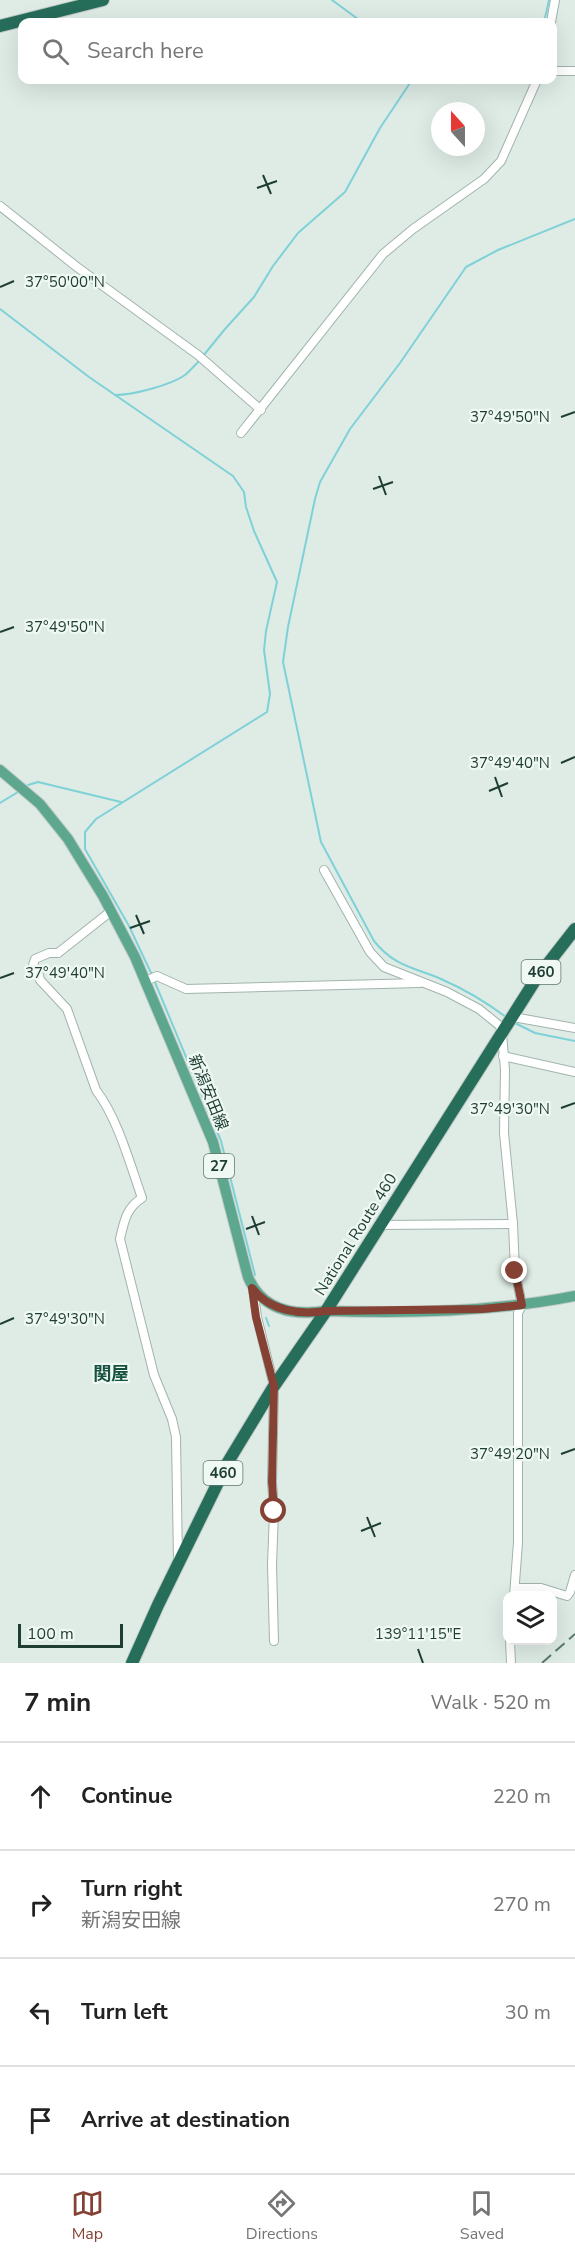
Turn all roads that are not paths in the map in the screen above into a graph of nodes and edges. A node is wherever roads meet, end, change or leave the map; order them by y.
1 (104, 0) edge
2 (555, 0) edge
3 (32, 18) edge
4 (552, 18) edge
5 (18, 22) edge
6 (0, 26) edge
7 (557, 71) edge
8 (575, 71) edge
9 (535, 84) edge
10 (0, 206) edge
11 (261, 410) junction
12 (241, 433) dead end
13 (0, 770) edge
14 (324, 870) dead end
15 (110, 912) junction
16 (575, 929) edge
17 (146, 981) junction
18 (423, 982) junction
19 (507, 1026) junction
20 (575, 1028) edge
21 (503, 1056) junction
22 (575, 1072) edge
23 (513, 1224) junction
24 (379, 1225) junction
25 (252, 1288) junction
26 (575, 1296) edge
27 (522, 1305) junction
28 (326, 1311) junction
29 (274, 1386) junction
30 (178, 1563) junction
31 (575, 1575) edge
32 (514, 1591) edge
33 (521, 1591) edge
34 (551, 1591) edge
35 (557, 1593) edge
36 (274, 1641) dead end
37 (510, 1645) edge
38 (132, 1663) edge
39 (512, 1663) edge

1 - 3 highway
2 - 4 street
5 - 6 highway
7 - 8 street
9 - 11 street
10 - 11 street
11 - 12 street
13 - 15 main road, 新潟安田線 / 27
14 - 18 street
15 - 17 main road, 新潟安田線 / 27
15 - 30 street
16 - 19 highway, National Route 460 / 460
17 - 18 street
17 - 25 main road, 新潟安田線 / 27
18 - 19 street
19 - 20 street
19 - 21 street
19 - 24 highway, National Route 460 / 460
21 - 22 street
21 - 23 street
23 - 24 street
23 - 27 street
24 - 28 highway, National Route 460 / 460
25 - 28 main road
25 - 29 street
26 - 27 main road
27 - 28 main road
27 - 32 street
28 - 29 highway, National Route 460 / 460
29 - 30 highway, National Route 460 / 460
29 - 36 street
30 - 38 highway, National Route 460 / 460
31 - 35 street
33 - 34 street
37 - 39 street

